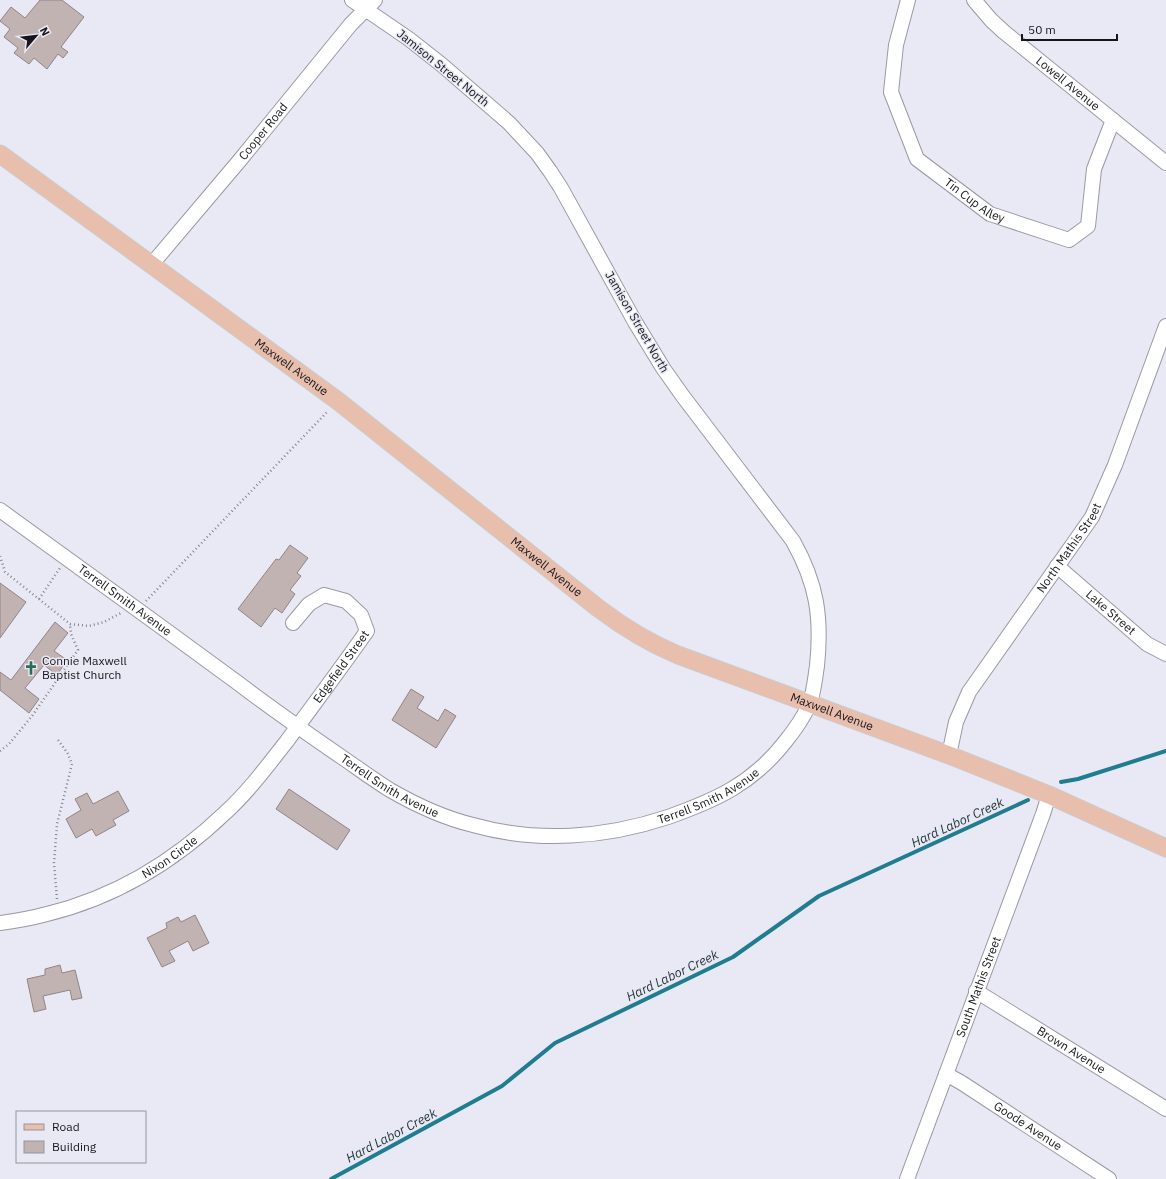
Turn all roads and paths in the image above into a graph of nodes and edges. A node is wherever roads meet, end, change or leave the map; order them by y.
1 (352, 0) edge
2 (908, 0) edge
3 (974, 0) edge
4 (370, 4) edge
5 (1114, 120) junction
6 (0, 154) edge
7 (1166, 163) edge
8 (152, 264) junction
9 (1166, 326) edge
10 (338, 401) junction
11 (0, 510) edge
12 (0, 556) edge
13 (67, 558) junction
14 (1057, 566) junction
15 (39, 599) junction
16 (135, 608) junction
17 (293, 623) dead end
18 (70, 624) junction
19 (1166, 654) edge
20 (810, 703) junction
21 (297, 727) junction
22 (58, 740) dead end
23 (0, 751) edge
24 (949, 755) junction
25 (1049, 795) junction
26 (1166, 848) edge
27 (58, 911) junction
28 (0, 923) edge
29 (976, 991) junction
30 (946, 1074) junction
31 (1166, 1109) edge
32 (907, 1179) edge
33 (1109, 1179) edge

1 - 4 street, Jamison Street North
2 - 5 street, Tin Cup Alley
3 - 5 street, Lowell Avenue
4 - 8 street, Cooper Road
4 - 20 street, Jamison Street North
5 - 7 street, Lowell Avenue
6 - 8 main road, Maxwell Avenue
8 - 10 main road, Maxwell Avenue
9 - 14 street, North Mathis Street
10 - 16 path
10 - 20 main road, Maxwell Avenue
11 - 13 street, Terrell Smith Avenue
12 - 15 path
13 - 15 path
13 - 16 street, Terrell Smith Avenue
14 - 19 street, Lake Street
14 - 24 street, North Mathis Street
15 - 18 path
16 - 18 path
16 - 21 street, Terrell Smith Avenue
17 - 21 street, Edgefield Street
18 - 23 path
20 - 21 street, Terrell Smith Avenue
20 - 24 main road, Maxwell Avenue
21 - 27 street, Nixon Circle
22 - 27 path
24 - 25 main road, Maxwell Avenue
25 - 26 main road, Maxwell Avenue
25 - 29 street, South Mathis Street
27 - 28 street, Nixon Circle
29 - 30 street, South Mathis Street
29 - 31 street, Brown Avenue
30 - 32 street, South Mathis Street
30 - 33 street, Goode Avenue

